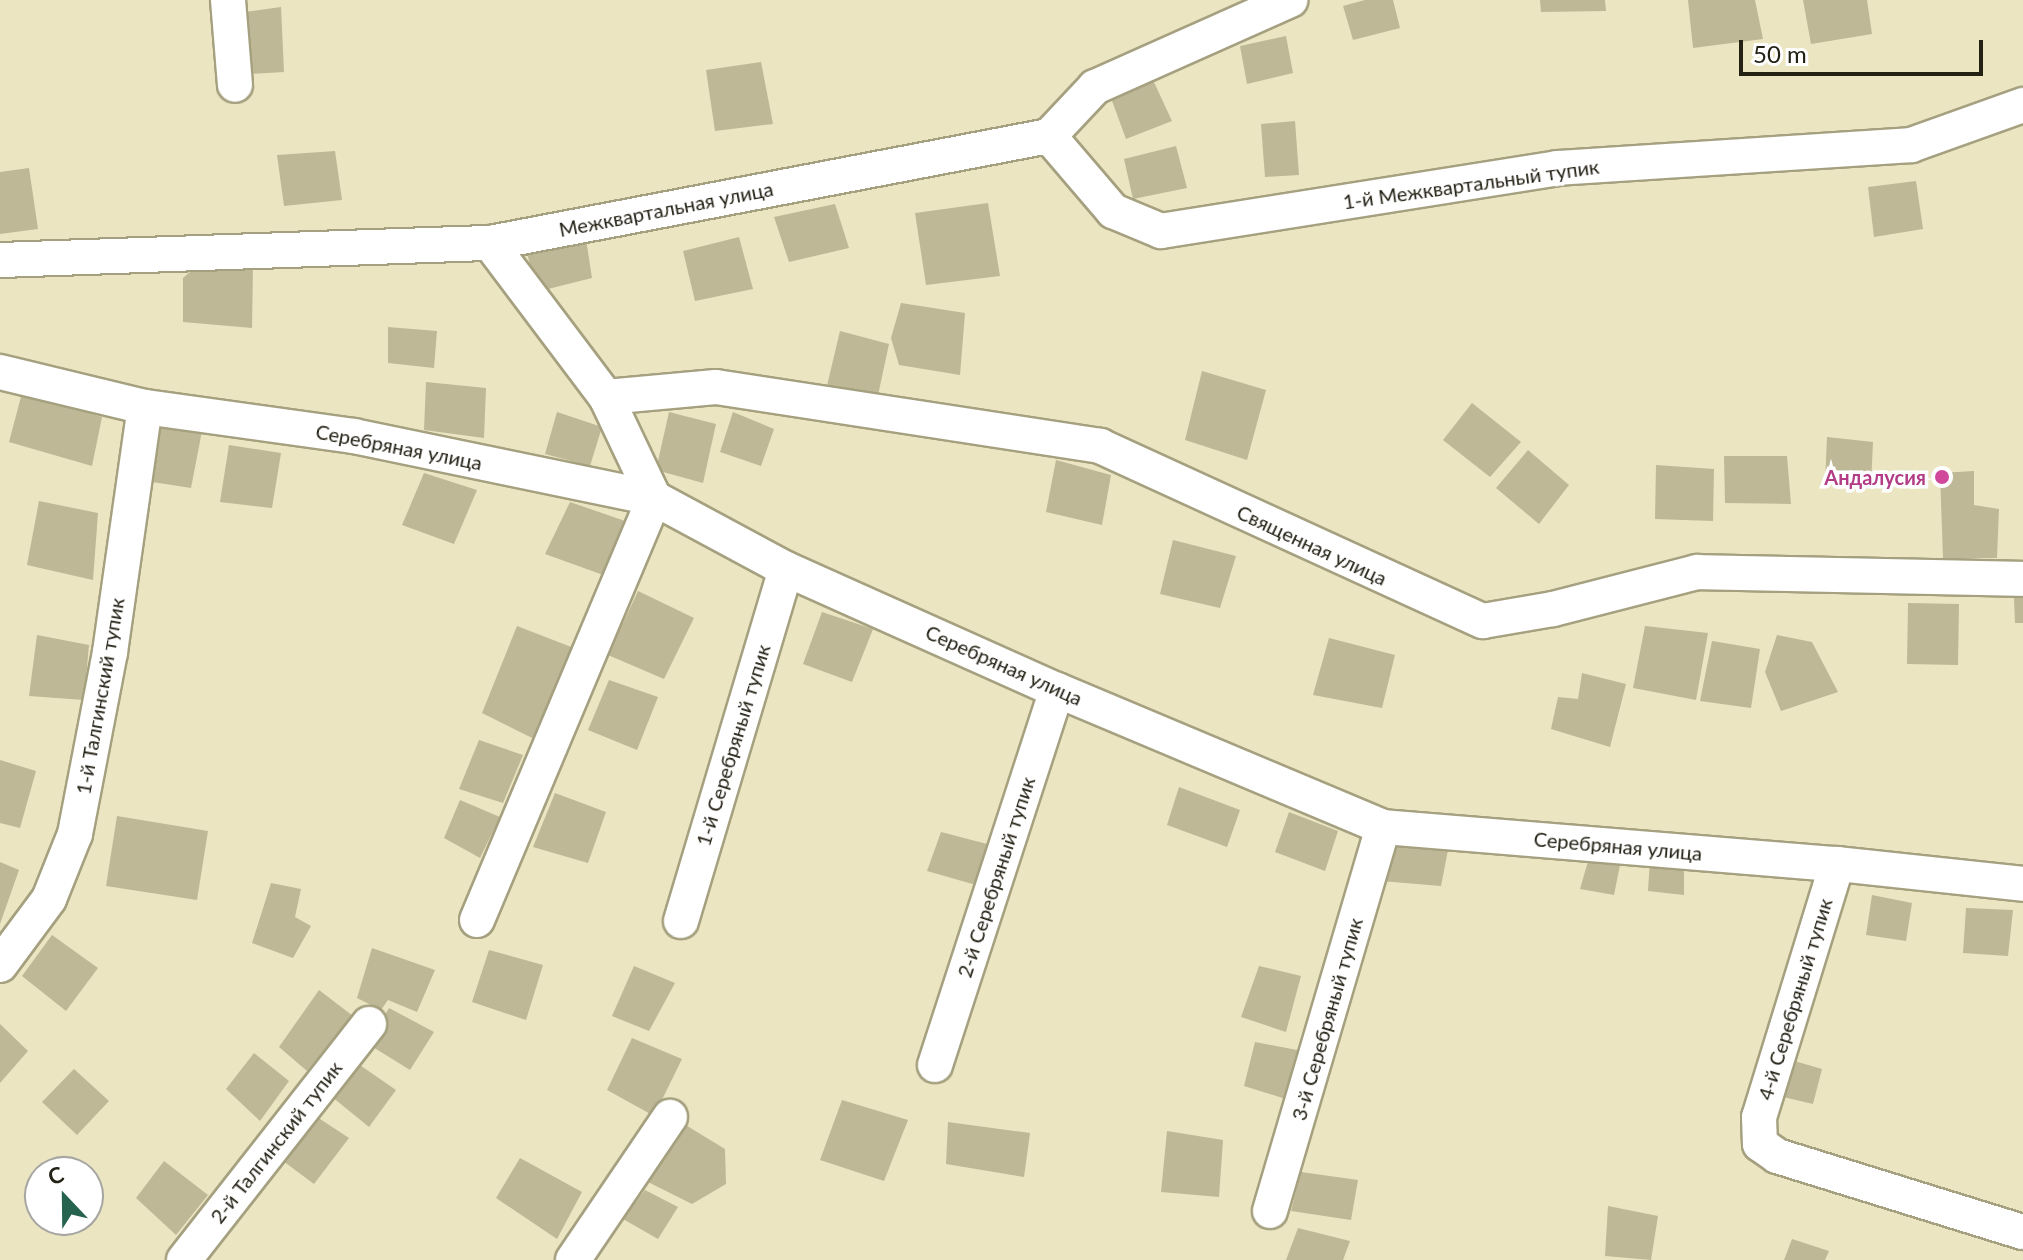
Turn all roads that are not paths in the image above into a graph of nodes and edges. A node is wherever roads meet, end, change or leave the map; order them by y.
1 (228, 0) edge
2 (1290, 0) edge
3 (235, 85) dead end
4 (2023, 105) edge
5 (1049, 136) junction
6 (490, 243) junction
7 (0, 260) edge
8 (0, 372) edge
9 (606, 397) junction
10 (145, 407) junction
11 (654, 498) junction
12 (786, 569) junction
13 (2023, 579) edge
14 (1057, 690) junction
15 (1383, 827) junction
16 (1837, 864) junction
17 (2023, 884) edge
18 (477, 920) dead end
19 (681, 921) dead end
20 (0, 965) edge
21 (369, 1024) dead end
22 (935, 1065) dead end
23 (670, 1117) dead end
24 (1270, 1211) dead end
25 (2023, 1232) edge
26 (184, 1260) edge
27 (573, 1260) edge

1 - 3 street
2 - 5 street
4 - 5 street, 1-й Межквартальный тупик
5 - 6 street, Межквартальная улица
6 - 7 street, Межквартальная улица
6 - 9 street
8 - 10 street, Серебряная улица
9 - 11 street
9 - 13 street, Священная улица
10 - 11 street, Серебряная улица
10 - 20 street, 1-й Талгинский тупик
11 - 12 street, Серебряная улица
11 - 18 street
12 - 14 street, Серебряная улица
12 - 19 street, 1-й Серебряный тупик
14 - 15 street, Серебряная улица
14 - 22 street, 2-й Серебряный тупик
15 - 16 street, Серебряная улица
15 - 24 street, 3-й Серебряный тупик
16 - 17 street, Серебряная улица
16 - 25 street, 4-й Серебряный тупик
21 - 26 street, 2-й Талгинский тупик
23 - 27 street

